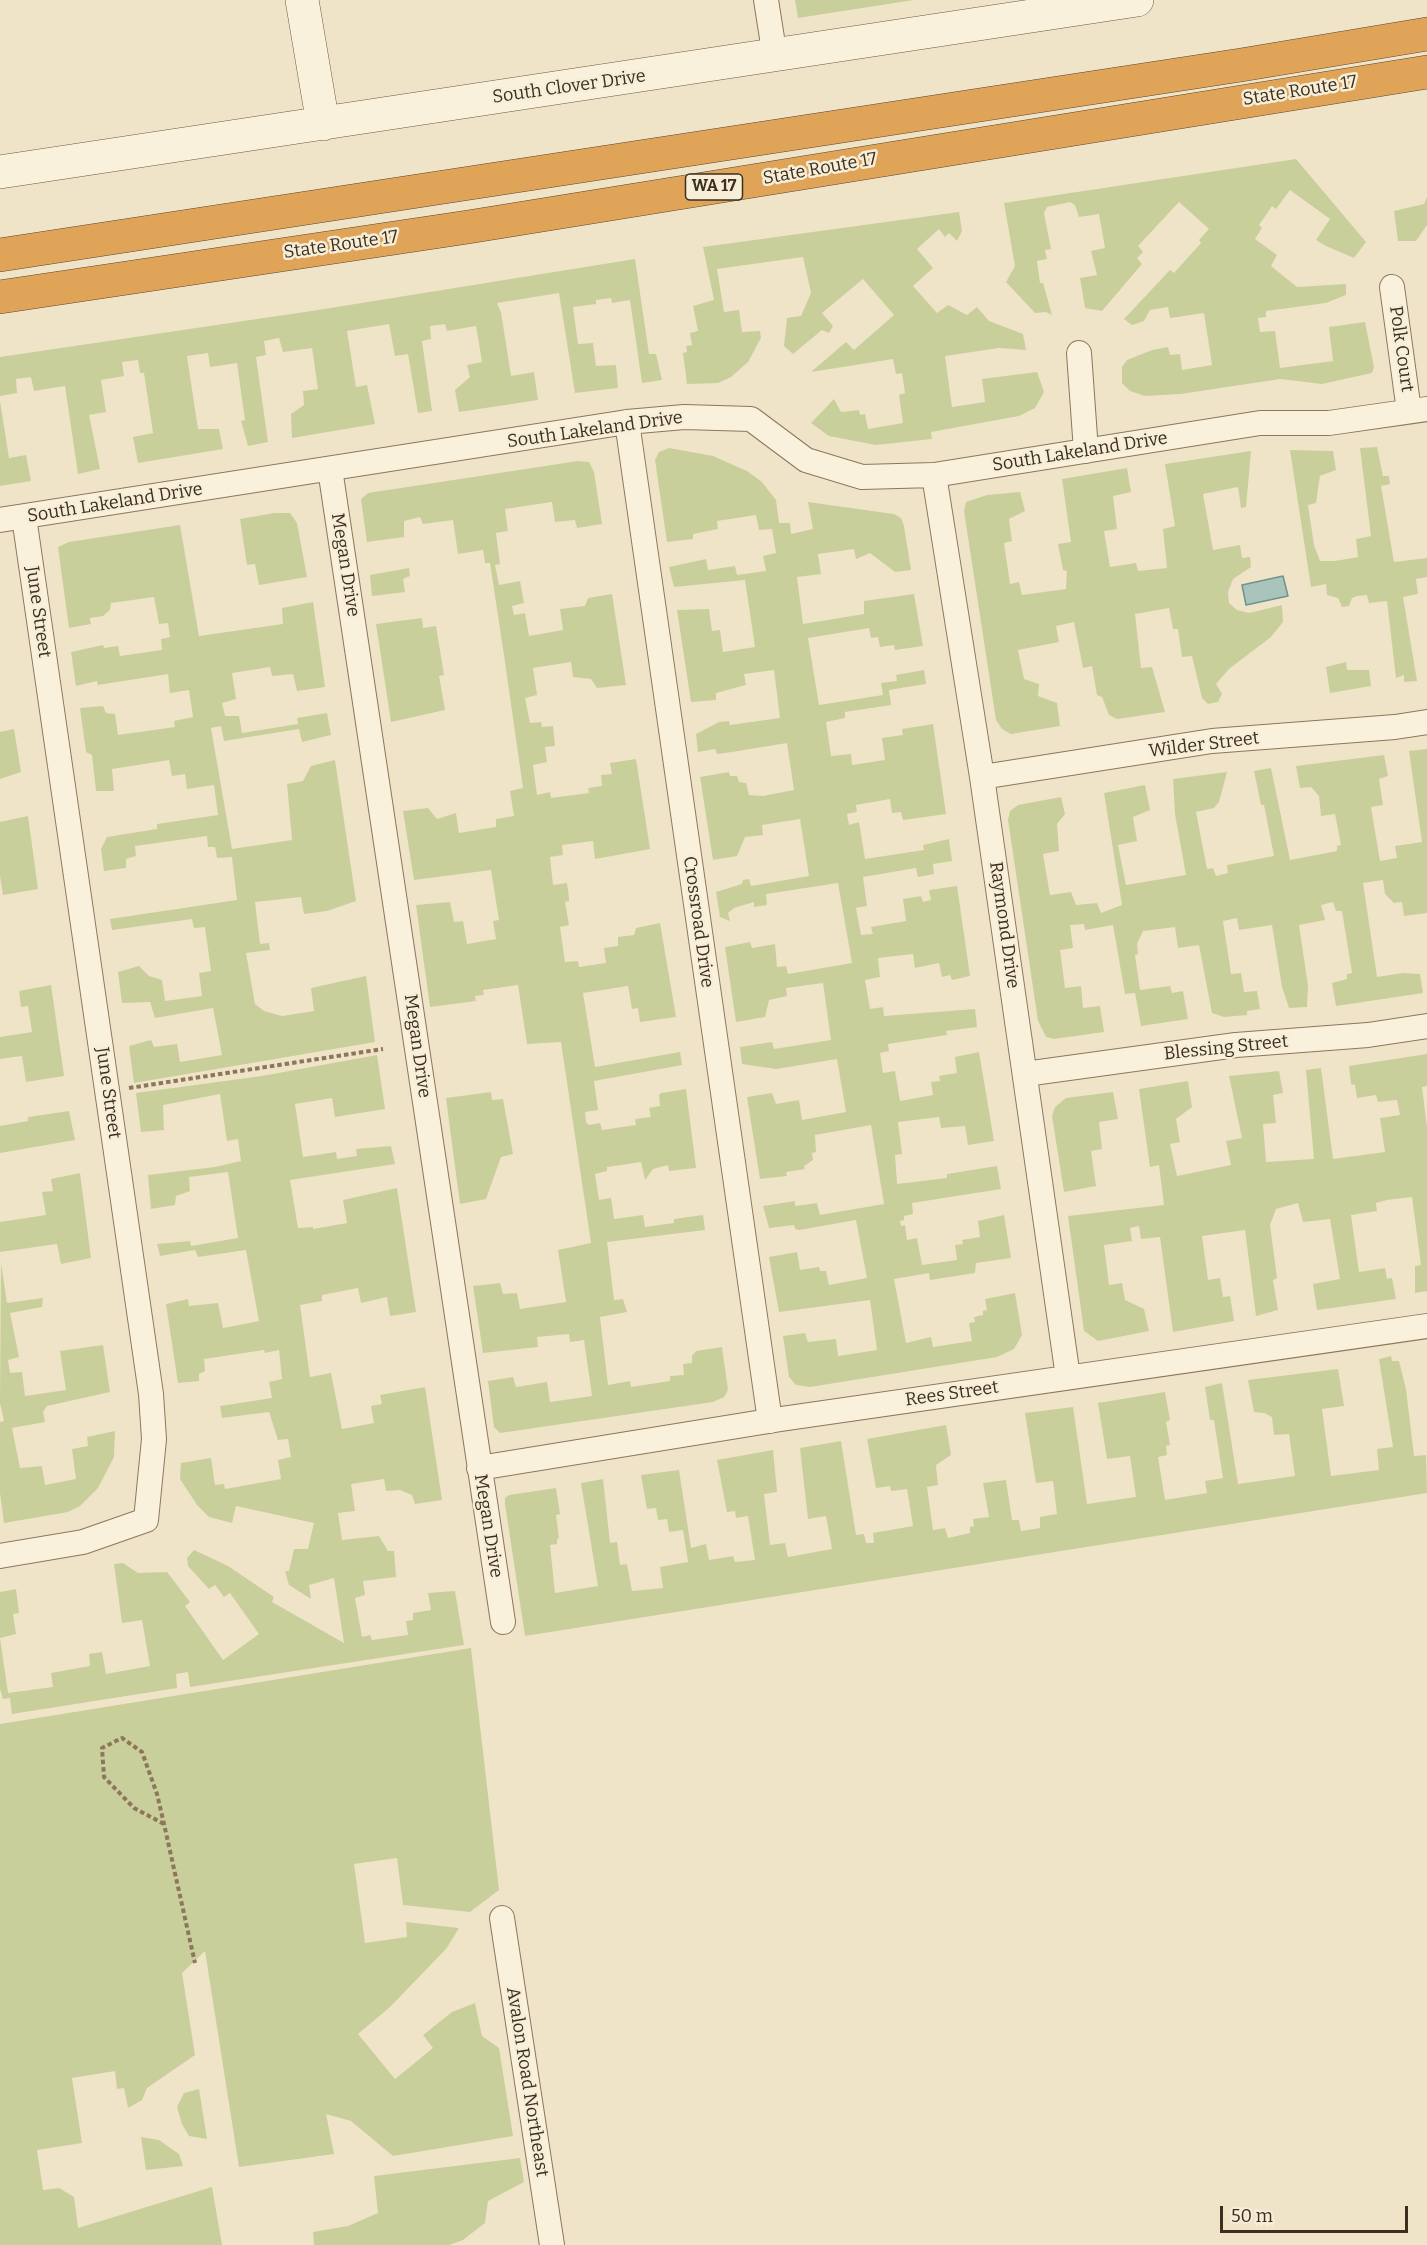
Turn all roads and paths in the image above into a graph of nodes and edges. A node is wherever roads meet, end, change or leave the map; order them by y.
1 (303, 0) edge
2 (766, 0) edge
3 (1137, 0) edge
4 (1427, 34) edge
5 (775, 57) junction
6 (1427, 72) edge
7 (323, 124) junction
8 (0, 172) edge
9 (0, 255) edge
10 (1392, 287) dead end
11 (0, 297) edge
12 (1079, 352) dead end
13 (1418, 410) edge
14 (627, 422) junction
15 (1086, 451) junction
16 (330, 469) junction
17 (934, 475) junction
18 (24, 517) junction
19 (0, 520) edge
20 (1427, 722) edge
21 (982, 777) junction
22 (1427, 1026) edge
23 (383, 1048) dead end
24 (1025, 1074) junction
25 (107, 1091) junction
26 (1427, 1326) edge
27 (1068, 1377) junction
28 (770, 1421) junction
29 (479, 1468) junction
30 (0, 1556) edge
31 (503, 1622) dead end
32 (164, 1824) junction
33 (502, 1918) dead end
34 (195, 1963) dead end
35 (552, 2245) edge

1 - 7 street
2 - 5 street
3 - 5 street, South Clover Drive
4 - 9 highway, State Route 17 / WA 17
5 - 7 street, South Clover Drive
6 - 11 highway, State Route 17 / WA 17
7 - 8 street, South Clover Drive
10 - 13 street, Polk Court
12 - 15 street
13 - 15 street, South Lakeland Drive
14 - 16 street, South Lakeland Drive
14 - 17 street, South Lakeland Drive
14 - 28 street, Crossroad Drive
15 - 17 street, South Lakeland Drive
16 - 18 street, South Lakeland Drive
16 - 29 street, Megan Drive
17 - 21 street, Raymond Drive
18 - 19 street, South Lakeland Drive
18 - 25 street, June Street
20 - 21 street, Wilder Street
21 - 24 street, Raymond Drive
22 - 24 street, Blessing Street
23 - 25 path
24 - 27 street, Raymond Drive
25 - 30 street, June Street
26 - 27 street, Rees Street
27 - 28 street, Rees Street
28 - 29 street, Rees Street
29 - 31 street, Megan Drive
32 - 32 path
32 - 34 path
33 - 35 street, Avalon Road Northeast

